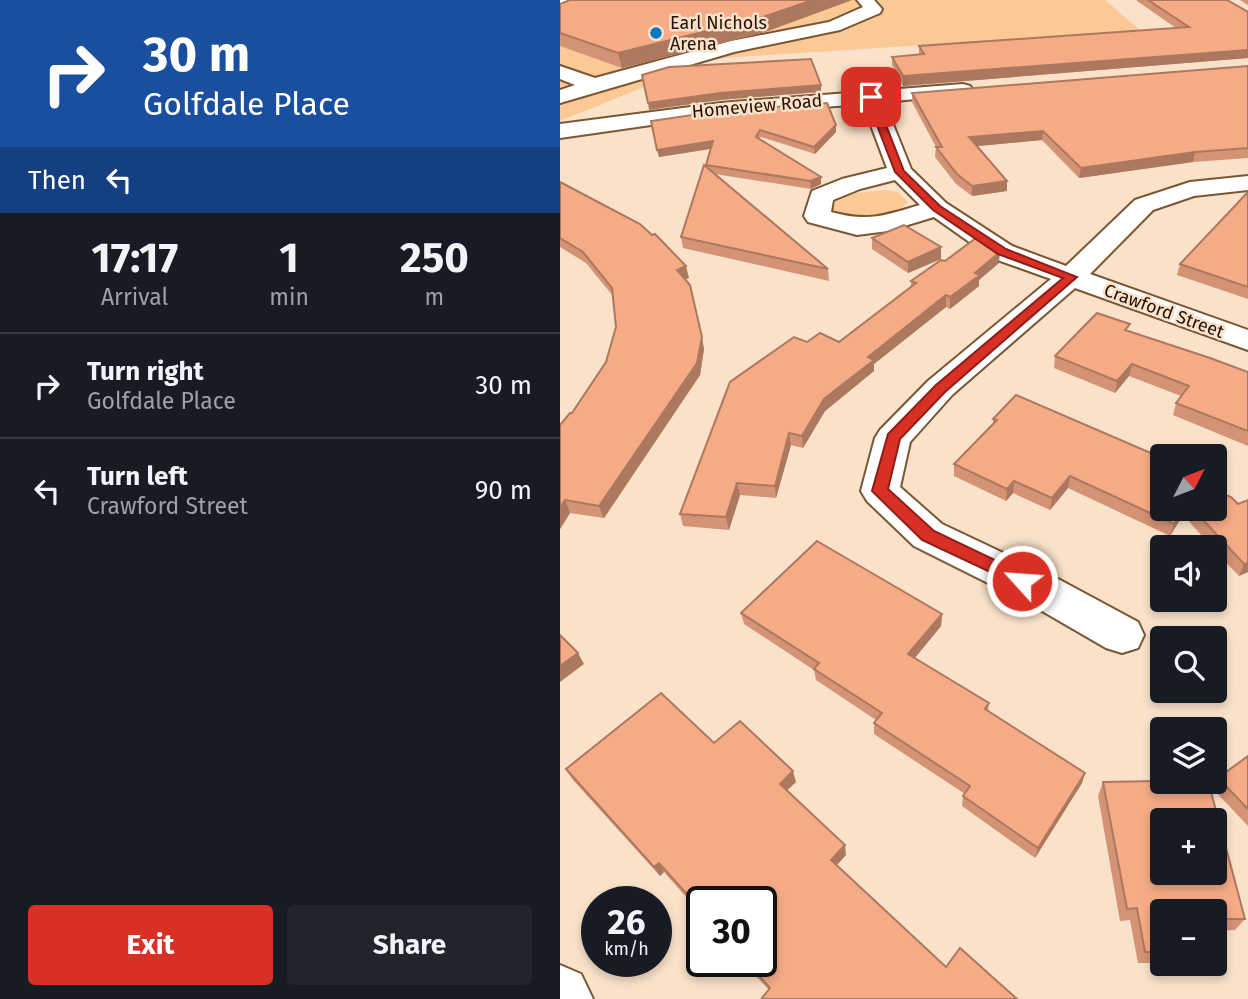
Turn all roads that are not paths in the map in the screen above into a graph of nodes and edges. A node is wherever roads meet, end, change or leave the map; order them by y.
1 (865, 0) edge
2 (560, 72) edge
3 (593, 85) junction
4 (982, 88) edge
5 (560, 97) edge
6 (871, 97) junction
7 (560, 131) edge
8 (900, 172) junction
9 (1248, 183) edge
10 (937, 208) junction
11 (1071, 277) junction
12 (1248, 341) edge
13 (1122, 635) dead end

1 - 3 street
2 - 3 street
3 - 5 street
4 - 6 street, Homeview Road
6 - 7 street, Homeview Road
6 - 8 street, Crawford Street
8 - 10 street, Crawford Street
8 - 10 street
9 - 11 street
10 - 11 street, Crawford Street
11 - 12 street, Crawford Street
11 - 13 street

